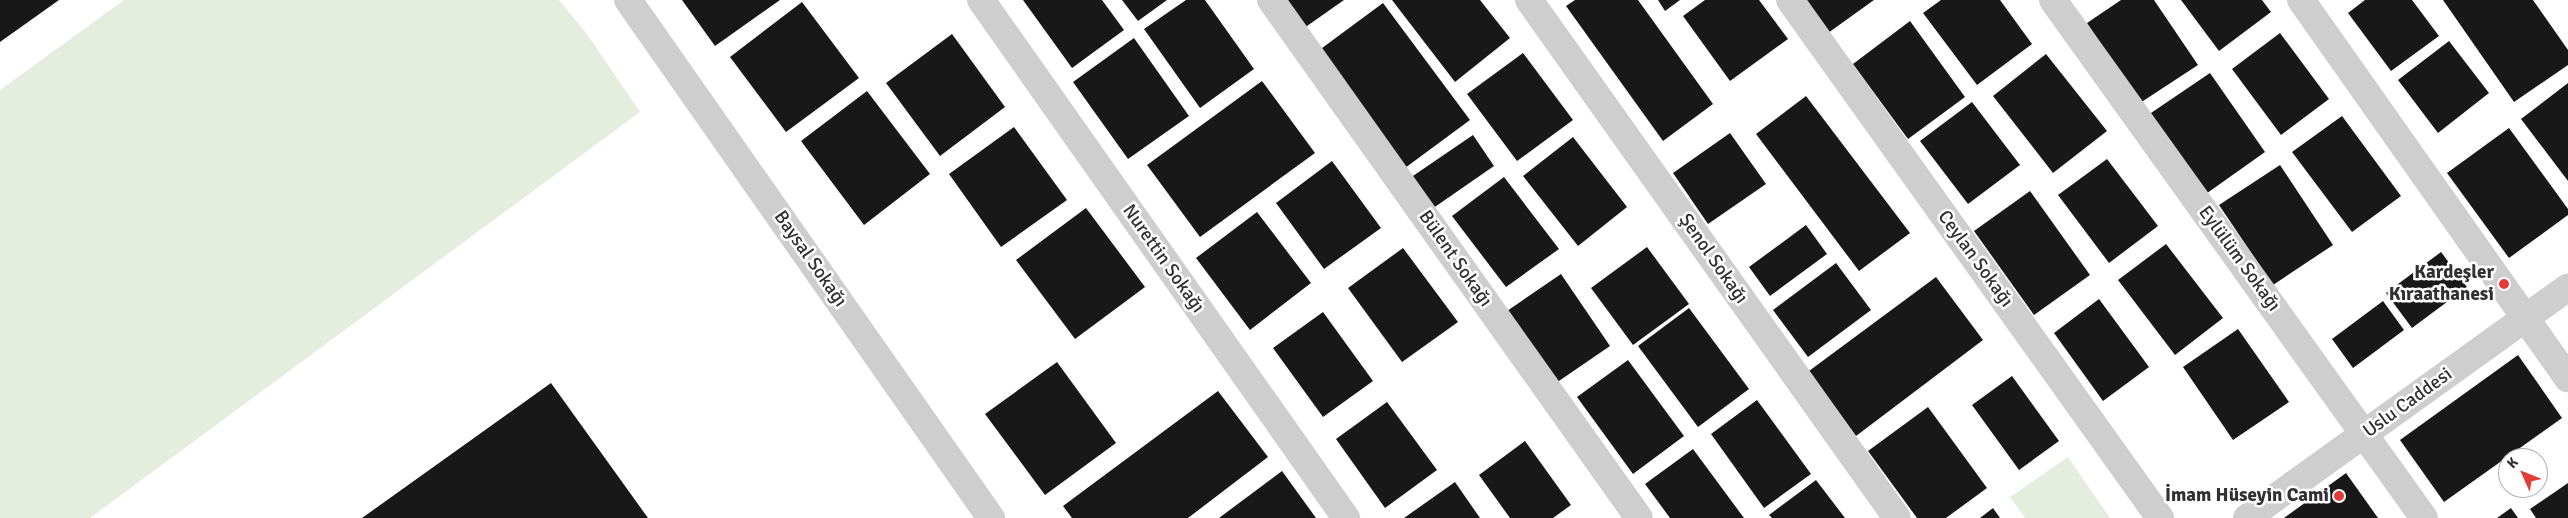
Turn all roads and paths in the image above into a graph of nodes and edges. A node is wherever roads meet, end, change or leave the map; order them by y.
1 (628, 0) edge
2 (980, 0) edge
3 (1272, 0) edge
4 (1529, 0) edge
5 (1790, 0) edge
6 (2054, 0) edge
7 (2302, 0) edge
8 (2568, 287) edge
9 (2525, 318) junction
10 (2568, 378) edge
11 (2364, 434) junction
12 (991, 518) edge
13 (1346, 518) edge
14 (1638, 518) edge
15 (1897, 518) edge
16 (2160, 518) edge
17 (2247, 518) edge
18 (2424, 518) edge

1 - 12 street, Baysal Sokağı
2 - 13 street, Nurettin Sokağı
3 - 14 street, Bülent Sokağı
4 - 15 street, Şenol Sokağı
5 - 16 street, Ceylan Sokağı
6 - 11 street, Eylülüm Sokağı
7 - 9 street
8 - 9 street, Uslu Caddesi
9 - 10 street
9 - 11 street, Uslu Caddesi
11 - 17 street, Uslu Caddesi
11 - 18 street, Eylülüm Sokağı

